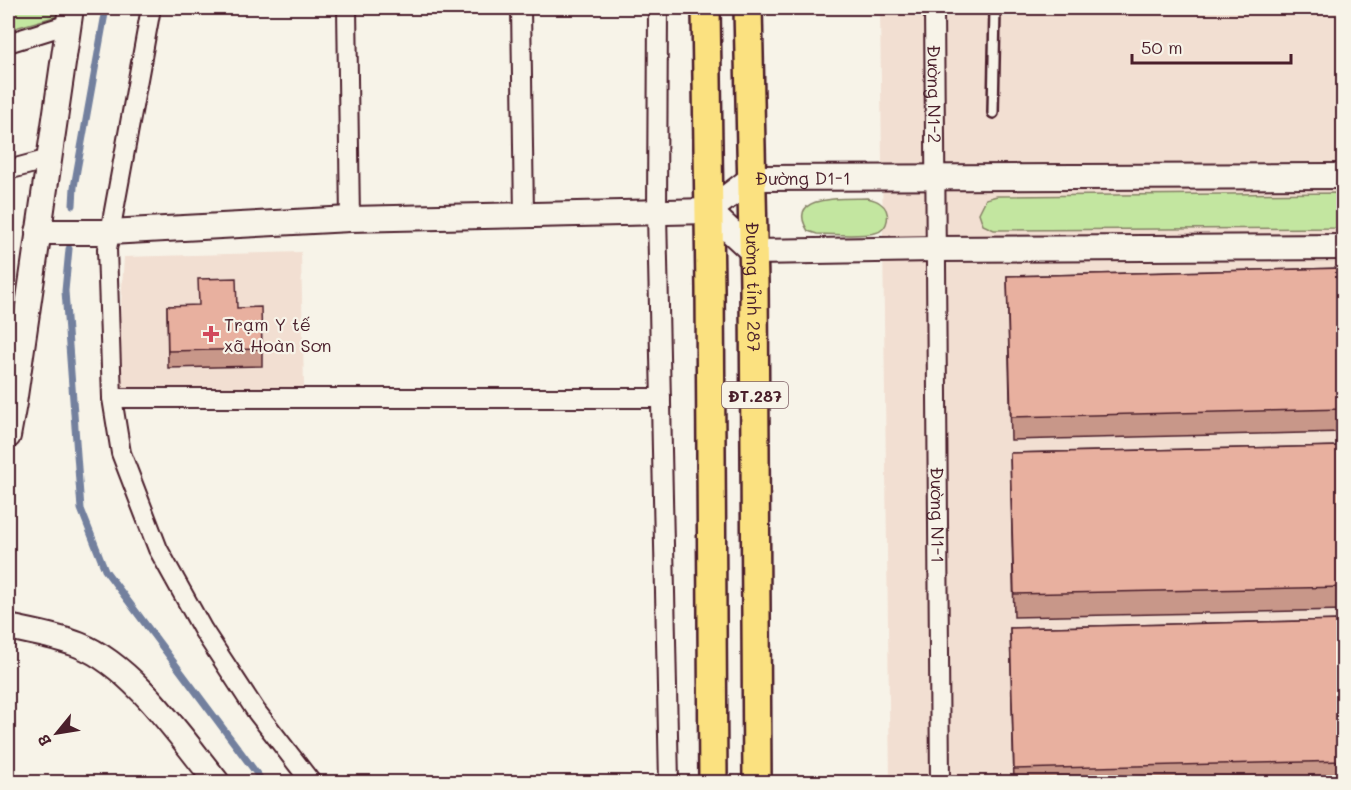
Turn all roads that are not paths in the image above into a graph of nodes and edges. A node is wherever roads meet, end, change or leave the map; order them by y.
1 (150, 8) edge
2 (346, 8) edge
3 (521, 8) edge
4 (658, 8) edge
5 (706, 8) edge
6 (748, 8) edge
7 (934, 8) edge
8 (995, 8) edge
9 (70, 16) edge
10 (8, 43) edge
11 (993, 113) dead end
12 (49, 159) junction
13 (8, 171) edge
14 (1344, 176) edge
15 (752, 178) junction
16 (936, 178) junction
17 (708, 211) junction
18 (657, 213) junction
19 (524, 216) junction
20 (350, 219) junction
21 (38, 232) junction
22 (109, 232) junction
23 (1344, 247) edge
24 (936, 249) junction
25 (753, 252) junction
26 (112, 398) junction
27 (661, 398) junction
28 (8, 436) edge
29 (8, 627) edge
30 (217, 783) edge
31 (311, 783) edge
32 (669, 783) edge
33 (712, 783) edge
34 (757, 783) edge
35 (940, 783) edge

1 - 22 street
2 - 20 street
3 - 19 street
4 - 18 street
5 - 17 main road, ĐT.287
6 - 15 main road, Đường tỉnh 287 / ĐT.287
7 - 16 street, Đường N1-2
8 - 11 lane
9 - 10 street
9 - 12 street
12 - 13 street
12 - 21 street
14 - 16 street, Đường D1-1
15 - 16 street, Đường D1-1
15 - 17 street, Đường D1-1
15 - 25 main road, Đường tỉnh 287 / ĐT.287
16 - 24 street, Đường N1-2
17 - 18 street
17 - 25 street
17 - 33 main road, ĐT.287
18 - 19 street
18 - 27 street
19 - 20 street
20 - 22 street
21 - 22 street
21 - 28 street
22 - 26 street
23 - 24 street
24 - 25 street
24 - 35 street, Đường N1-1
25 - 34 main road, Đường tỉnh 287 / ĐT.287
26 - 27 street
26 - 31 street
27 - 32 street
29 - 30 street

